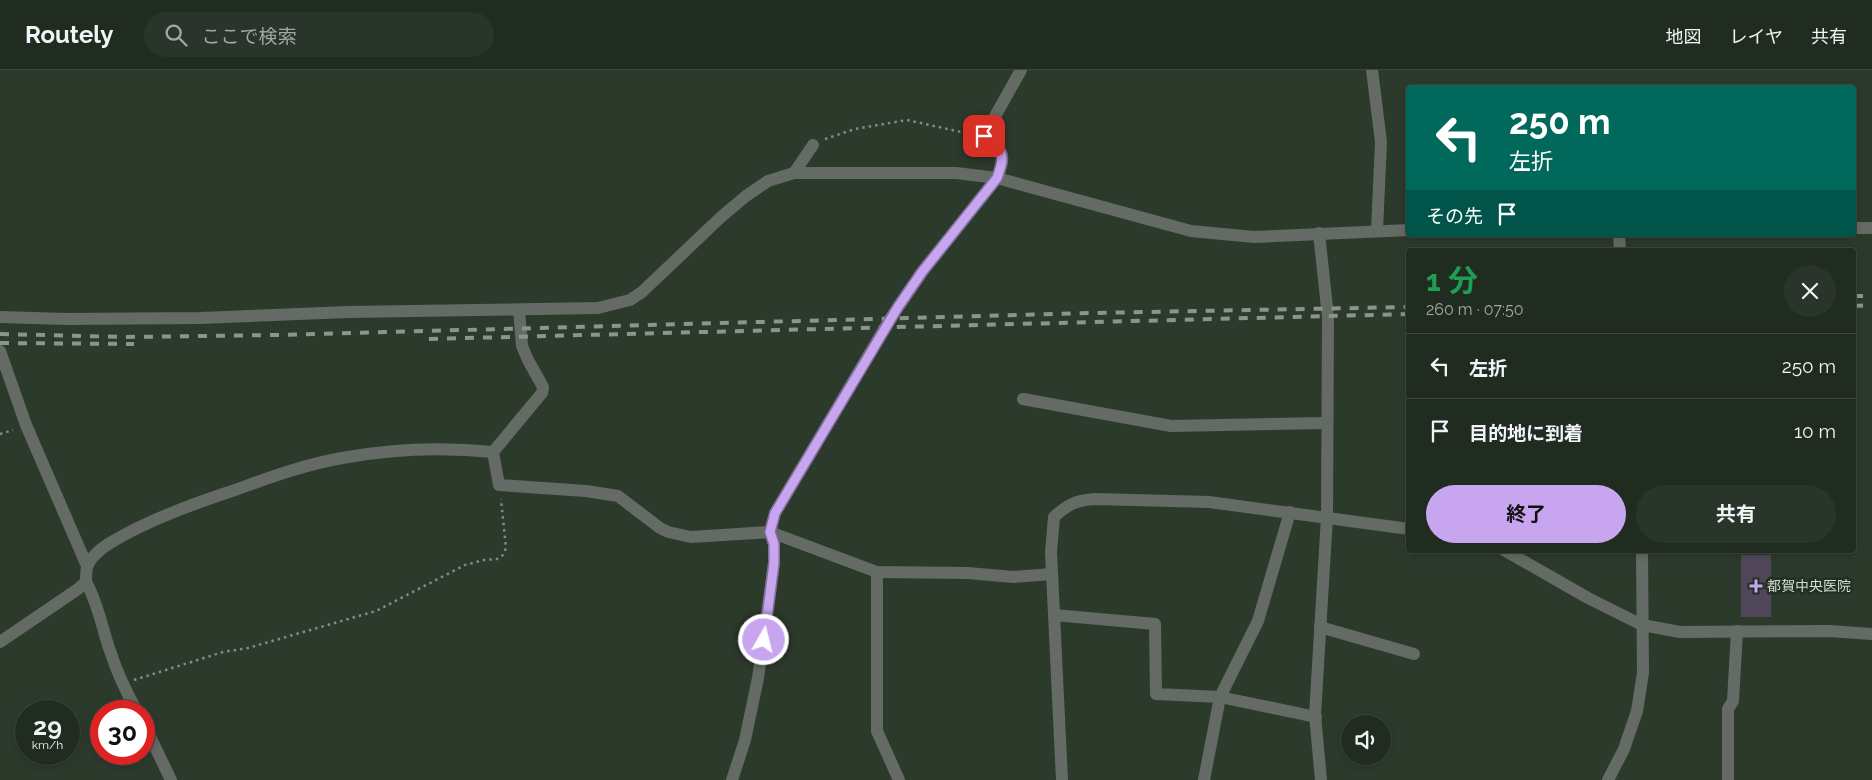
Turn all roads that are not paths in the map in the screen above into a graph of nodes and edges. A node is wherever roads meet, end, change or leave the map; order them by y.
1 (1021, 70) edge
2 (1372, 70) edge
3 (813, 145) road end
4 (794, 173) junction
5 (997, 178) junction
6 (1856, 228) edge
7 (1872, 228) edge
8 (1377, 230) junction
9 (1406, 230) edge
10 (1319, 233) junction
11 (519, 310) junction
12 (0, 317) edge
13 (0, 351) edge
14 (1023, 400) dead end
15 (1327, 423) junction
16 (493, 452) junction
17 (1290, 512) junction
18 (1327, 517) junction
19 (1406, 529) edge
20 (770, 532) junction
21 (1509, 553) edge
22 (1642, 553) edge
23 (87, 566) junction
24 (877, 572) junction
25 (1052, 574) junction
26 (86, 582) junction
27 (1054, 615) junction
28 (1642, 625) junction
29 (1320, 627) junction
30 (1737, 631) junction
31 (1872, 634) edge
32 (0, 642) edge
33 (1414, 654) dead end
34 (1220, 697) junction
35 (131, 700) edge
36 (1316, 718) junction
37 (155, 747) edge
38 (171, 780) edge
39 (732, 780) edge
40 (899, 780) edge
41 (1062, 780) edge
42 (1204, 780) edge
43 (1320, 780) edge
44 (1608, 780) edge
45 (1728, 780) edge

1 - 5 street
2 - 8 street
3 - 4 street
4 - 5 street
4 - 11 street
5 - 10 street
5 - 20 street
6 - 7 street
8 - 9 street
8 - 10 street
10 - 15 street
11 - 12 street
11 - 16 street
13 - 23 street
14 - 15 street
15 - 18 street
16 - 20 street
16 - 23 street
17 - 18 street
17 - 25 street
17 - 34 street
18 - 19 street
18 - 29 street
20 - 24 street
20 - 39 street
21 - 28 street
22 - 28 street
23 - 26 street
24 - 25 street
24 - 40 street
25 - 27 street
26 - 32 street
26 - 35 street
27 - 34 street
27 - 41 street
28 - 30 street
28 - 44 street
29 - 33 street
29 - 36 street
30 - 31 street
30 - 45 street
34 - 36 street
34 - 42 street
36 - 43 street
37 - 38 street

